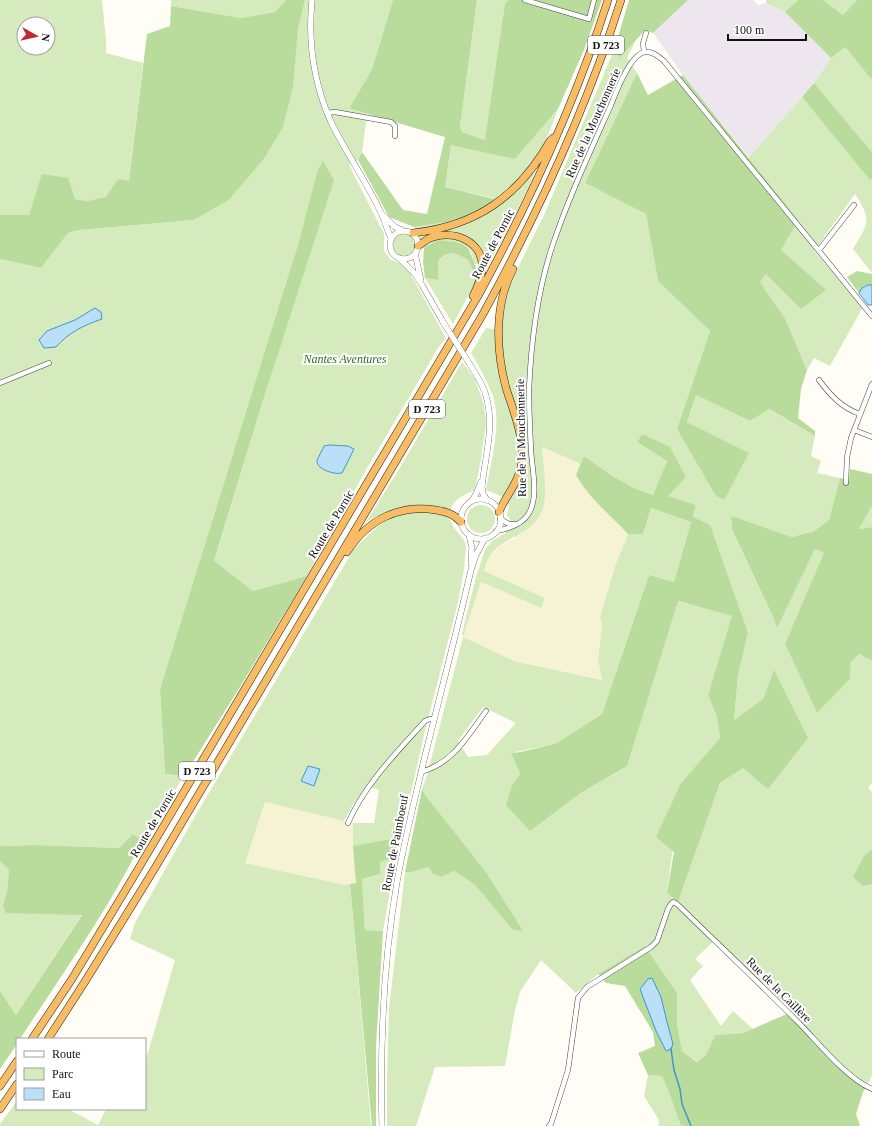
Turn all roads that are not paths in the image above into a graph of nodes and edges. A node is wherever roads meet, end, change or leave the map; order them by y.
1 (312, 0) edge
2 (525, 0) edge
3 (594, 0) edge
4 (608, 0) edge
5 (621, 0) edge
6 (646, 34) dead end
7 (644, 52) junction
8 (328, 113) junction
9 (558, 134) junction
10 (395, 136) dead end
11 (854, 205) dead end
12 (381, 212) junction
13 (402, 230) junction
14 (413, 234) junction
15 (391, 238) junction
16 (417, 250) junction
17 (518, 250) junction
18 (819, 250) junction
19 (399, 258) junction
20 (422, 285) junction
21 (872, 316) edge
22 (457, 331) junction
23 (49, 363) dead end
24 (819, 380) dead end
25 (0, 383) edge
26 (872, 384) edge
27 (860, 414) junction
28 (854, 430) junction
29 (872, 437) edge
30 (483, 474) junction
31 (846, 483) dead end
32 (487, 500) junction
33 (472, 501) junction
34 (500, 516) junction
35 (461, 522) junction
36 (517, 523) junction
37 (496, 531) junction
38 (469, 535) junction
39 (485, 538) junction
40 (334, 566) junction
41 (471, 570) junction
42 (486, 711) dead end
43 (434, 720) junction
44 (421, 772) junction
45 (348, 823) dead end
46 (33, 1038) edge
47 (49, 1038) edge
48 (16, 1062) edge
49 (16, 1085) edge
50 (0, 1086) edge
51 (872, 1089) edge
52 (0, 1108) edge
53 (551, 1125) edge
54 (382, 1126) edge

1 - 8 street
2 - 3 street
4 - 9 highway, Route de Pornic / D 723
5 - 17 highway, Route de Pornic / D 723
6 - 7 street
7 - 18 street
7 - 36 street, Rue de la Mouchonnerie
8 - 10 street
8 - 12 street
9 - 14 highway
9 - 22 highway, Route de Pornic / D 723
11 - 18 street
12 - 13 street
12 - 15 street
13 - 14 street
13 - 15 street
14 - 16 street
15 - 19 street
16 - 19 street
16 - 20 street
16 - 22 highway
17 - 34 highway
17 - 40 highway, Route de Pornic / D 723
18 - 21 street
19 - 20 street
20 - 30 street, bridge
22 - 46 highway, Route de Pornic / D 723
23 - 25 street
24 - 27 street
26 - 27 street
27 - 28 street
28 - 29 street
28 - 31 street
30 - 32 street
30 - 33 street
32 - 33 street
32 - 34 street
33 - 35 street
34 - 36 street
34 - 37 street
35 - 38 street
35 - 40 highway
36 - 37 street, Rue de la Mouchonnerie
37 - 39 street
38 - 39 street
38 - 41 street, Route de Paimboeuf
39 - 41 street, Route de Paimboeuf
40 - 47 highway, Route de Pornic / D 723
41 - 43 street, Route de Paimboeuf
42 - 44 street
43 - 44 street, Route de Paimboeuf
43 - 45 street
44 - 54 street, Route de Paimboeuf
48 - 50 highway
49 - 52 highway
51 - 53 street, Rue de la Caillère

